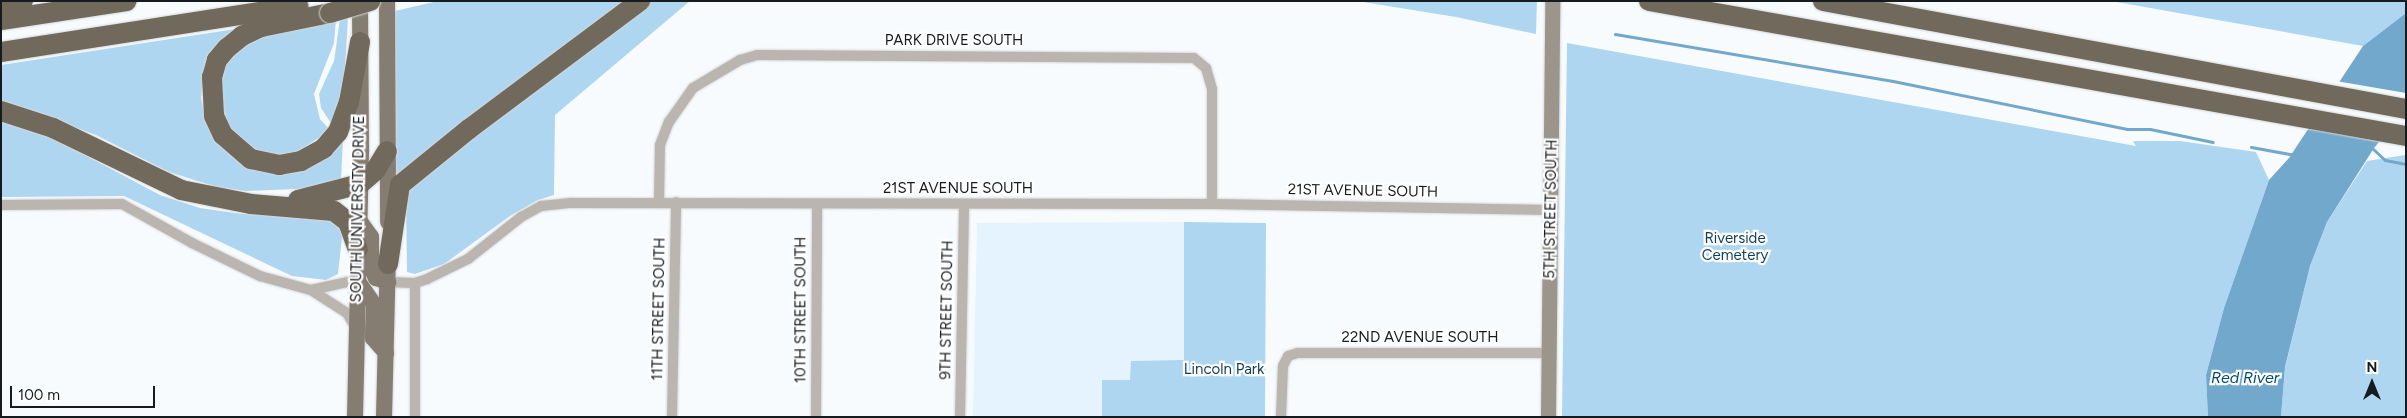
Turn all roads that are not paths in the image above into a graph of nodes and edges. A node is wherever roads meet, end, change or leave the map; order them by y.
1 (23, 1) edge
2 (128, 1) edge
3 (360, 1) edge
4 (370, 1) edge
5 (387, 1) edge
6 (640, 1) edge
7 (1552, 1) edge
8 (1650, 1) edge
9 (1823, 1) edge
10 (330, 7) edge
11 (1, 8) edge
12 (1, 20) edge
13 (360, 42) junction
14 (1, 52) edge
15 (2406, 108) edge
16 (1, 111) edge
17 (2406, 136) edge
18 (387, 151) junction
19 (360, 184) junction
20 (660, 202) junction
21 (676, 202) junction
22 (251, 204) junction
23 (816, 204) junction
24 (964, 204) junction
25 (1212, 204) junction
26 (1, 205) edge
27 (1552, 210) junction
28 (359, 220) junction
29 (358, 249) junction
30 (388, 273) junction
31 (357, 280) junction
32 (415, 282) junction
33 (311, 290) junction
34 (356, 328) junction
35 (386, 353) junction
36 (1549, 353) junction
37 (355, 417) edge
38 (384, 417) edge
39 (415, 417) edge
40 (672, 417) edge
41 (816, 417) edge
42 (960, 417) edge
43 (1281, 417) edge
44 (1548, 417) edge

1 - 11 highway
2 - 12 highway
3 - 13 main road, SOUTH UNIVERSITY DRIVE
4 - 10 highway, bridge
5 - 18 main road, SOUTH UNIVERSITY DRIVE
6 - 30 highway
7 - 27 street, 5TH STREET SOUTH
8 - 17 highway
9 - 15 highway
10 - 13 highway
10 - 14 highway
13 - 19 main road, SOUTH UNIVERSITY DRIVE
16 - 22 highway
18 - 19 highway
18 - 30 main road, SOUTH UNIVERSITY DRIVE
19 - 22 highway
19 - 28 main road, SOUTH UNIVERSITY DRIVE
20 - 21 street, 21ST AVENUE SOUTH
20 - 25 street, PARK DRIVE SOUTH
20 - 32 street, 21ST AVENUE SOUTH
21 - 23 street, 21ST AVENUE SOUTH
21 - 40 street, 11TH STREET SOUTH
22 - 29 highway
23 - 24 street, 21ST AVENUE SOUTH
23 - 41 street, 10TH STREET SOUTH
24 - 25 street, 21ST AVENUE SOUTH
24 - 42 street, 9TH STREET SOUTH
25 - 27 street, 21ST AVENUE SOUTH
26 - 33 street
27 - 36 street, 5TH STREET SOUTH
28 - 29 main road, SOUTH UNIVERSITY DRIVE
28 - 30 main road
29 - 31 main road, SOUTH UNIVERSITY DRIVE
30 - 32 street, 21ST AVENUE SOUTH
30 - 35 main road, SOUTH UNIVERSITY DRIVE
31 - 33 street
31 - 34 main road, SOUTH UNIVERSITY DRIVE
31 - 35 main road
32 - 39 street
33 - 34 street
34 - 37 main road, SOUTH UNIVERSITY DRIVE
35 - 38 main road, SOUTH UNIVERSITY DRIVE
36 - 43 street, 22ND AVENUE SOUTH
36 - 44 street, 5TH STREET SOUTH

